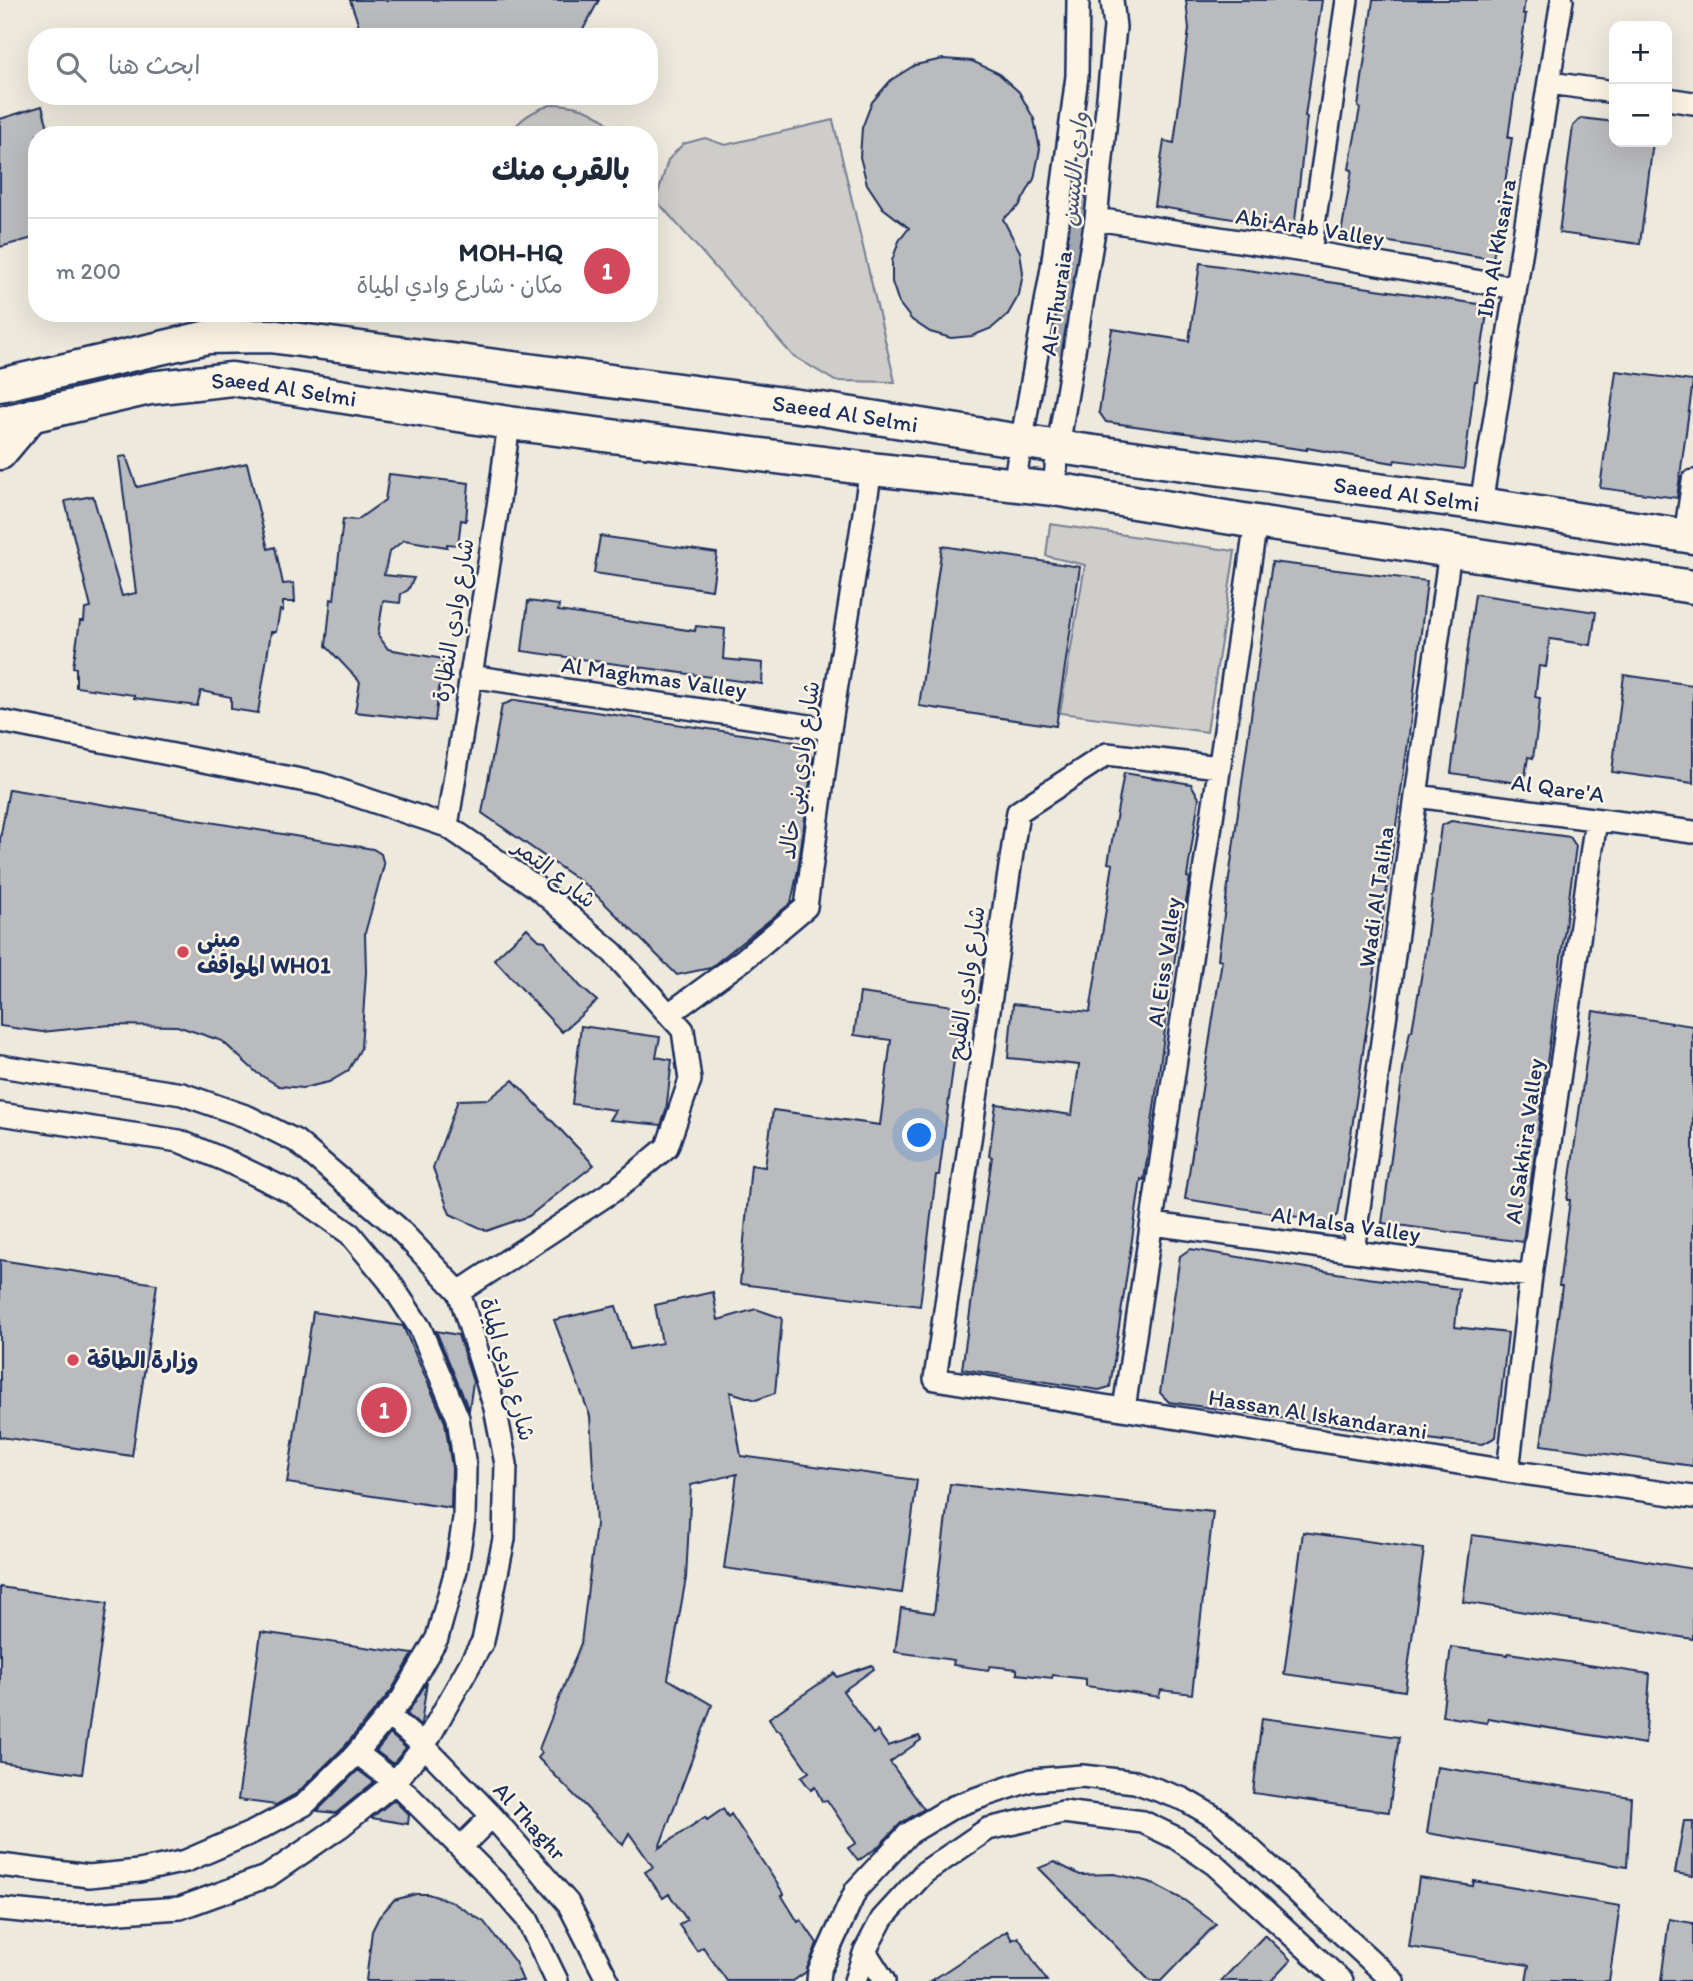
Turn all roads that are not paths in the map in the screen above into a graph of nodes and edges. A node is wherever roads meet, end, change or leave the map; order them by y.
1 (1078, 0) edge
2 (1112, 0) edge
3 (1347, 0) edge
4 (1562, 0) edge
5 (1550, 83) junction
6 (1609, 91) edge
7 (1672, 100) edge
8 (1693, 103) edge
9 (1096, 219) junction
10 (1310, 253) junction
11 (1515, 288) junction
12 (0, 385) edge
13 (32, 415) junction
14 (0, 422) edge
15 (509, 423) junction
16 (1022, 441) junction
17 (1058, 447) junction
18 (0, 453) edge
19 (871, 469) junction
20 (1693, 481) edge
21 (1014, 484) junction
22 (1054, 489) junction
23 (1481, 504) junction
24 (1256, 523) junction
25 (1689, 536) edge
26 (1450, 551) junction
27 (1693, 587) edge
28 (470, 676) junction
29 (0, 721) edge
30 (830, 729) junction
31 (1219, 766) junction
32 (1416, 796) junction
33 (1596, 820) junction
34 (447, 826) junction
35 (1693, 832) edge
36 (669, 1014) junction
37 (0, 1066) edge
38 (0, 1114) edge
39 (1153, 1224) junction
40 (1353, 1251) junction
41 (1531, 1276) junction
42 (459, 1292) junction
43 (935, 1379) joint
44 (1124, 1409) junction
45 (1508, 1471) junction
46 (1693, 1497) edge
47 (388, 1715) junction
48 (424, 1746) junction
49 (357, 1753) junction
50 (395, 1782) junction
51 (953, 1807) junction
52 (492, 1816) junction
53 (974, 1839) junction
54 (462, 1846) junction
55 (0, 1865) edge
56 (0, 1909) edge
57 (865, 1951) junction
58 (558, 1981) edge
59 (608, 1981) edge
60 (818, 1981) edge
61 (855, 1981) edge
62 (884, 1981) edge
63 (1342, 1981) edge
64 (1393, 1981) edge

1 - 16 street, Al-Thuraia
2 - 9 street, Al-Thuraia
3 - 10 street
4 - 5 street, Ibn Al Khsaira
5 - 6 street
5 - 11 street, Ibn Al Khsaira
7 - 8 street
9 - 10 street, Abi Arab Valley
9 - 17 street, Al-Thuraia
10 - 11 street, Abi Arab Valley
11 - 23 street, Ibn Al Khsaira
12 - 16 street, Saeed Al Selmi
13 - 14 street, Saeed Al Selmi
13 - 15 street, Saeed Al Selmi
13 - 18 street
15 - 19 street, Saeed Al Selmi
15 - 28 street, شارع وادي النظارة
16 - 17 street, Saeed Al Selmi
16 - 21 street, Al-Thuraia
17 - 22 street, Al-Thuraia
17 - 23 street, Saeed Al Selmi
19 - 21 street, Saeed Al Selmi
19 - 30 street, شارع وادي بني خالد
20 - 25 street
21 - 22 street, Saeed Al Selmi
22 - 24 street, Saeed Al Selmi
23 - 25 street, Saeed Al Selmi
24 - 26 street, Saeed Al Selmi
24 - 31 street, Al Eiss Valley
26 - 27 street, Saeed Al Selmi
26 - 32 street, Wadi Al Taliha
28 - 30 street, Al Maghmas Valley
28 - 34 street, شارع وادي النظارة
29 - 34 street, شارع التمر
30 - 36 street, شارع وادي بني خالد
31 - 39 street, Al Eiss Valley
31 - 43 street, شارع وادي الفليح
32 - 33 street, Al Qare'A
32 - 40 street, Wadi Al Taliha
33 - 35 street, Al Qare'A
33 - 41 street, Al Sakhira Valley
34 - 36 street, شارع التمر
36 - 42 street, شارع التمر
37 - 42 street, شارع وادي المياة
38 - 47 street
39 - 40 street, Al Malsa Valley
39 - 44 street, Al Eiss Valley
40 - 41 street, Al Malsa Valley
41 - 45 street, Al Sakhira Valley
42 - 48 street, شارع وادي المياة
43 - 44 street, Hassan Al Iskandarani
44 - 45 street, Hassan Al Iskandarani
45 - 46 street, Hassan Al Iskandarani
47 - 48 street, Al Thaghr
47 - 49 street
48 - 50 street, شارع وادي المياة
48 - 52 street, Al Thaghr
49 - 50 street
49 - 55 street
50 - 54 street
50 - 56 street, شارع وادي المياة
51 - 53 street
51 - 60 street
51 - 64 street
52 - 54 street
52 - 59 street, Al Thaghr
53 - 57 street
53 - 63 street
54 - 58 street
57 - 61 street
57 - 62 street

